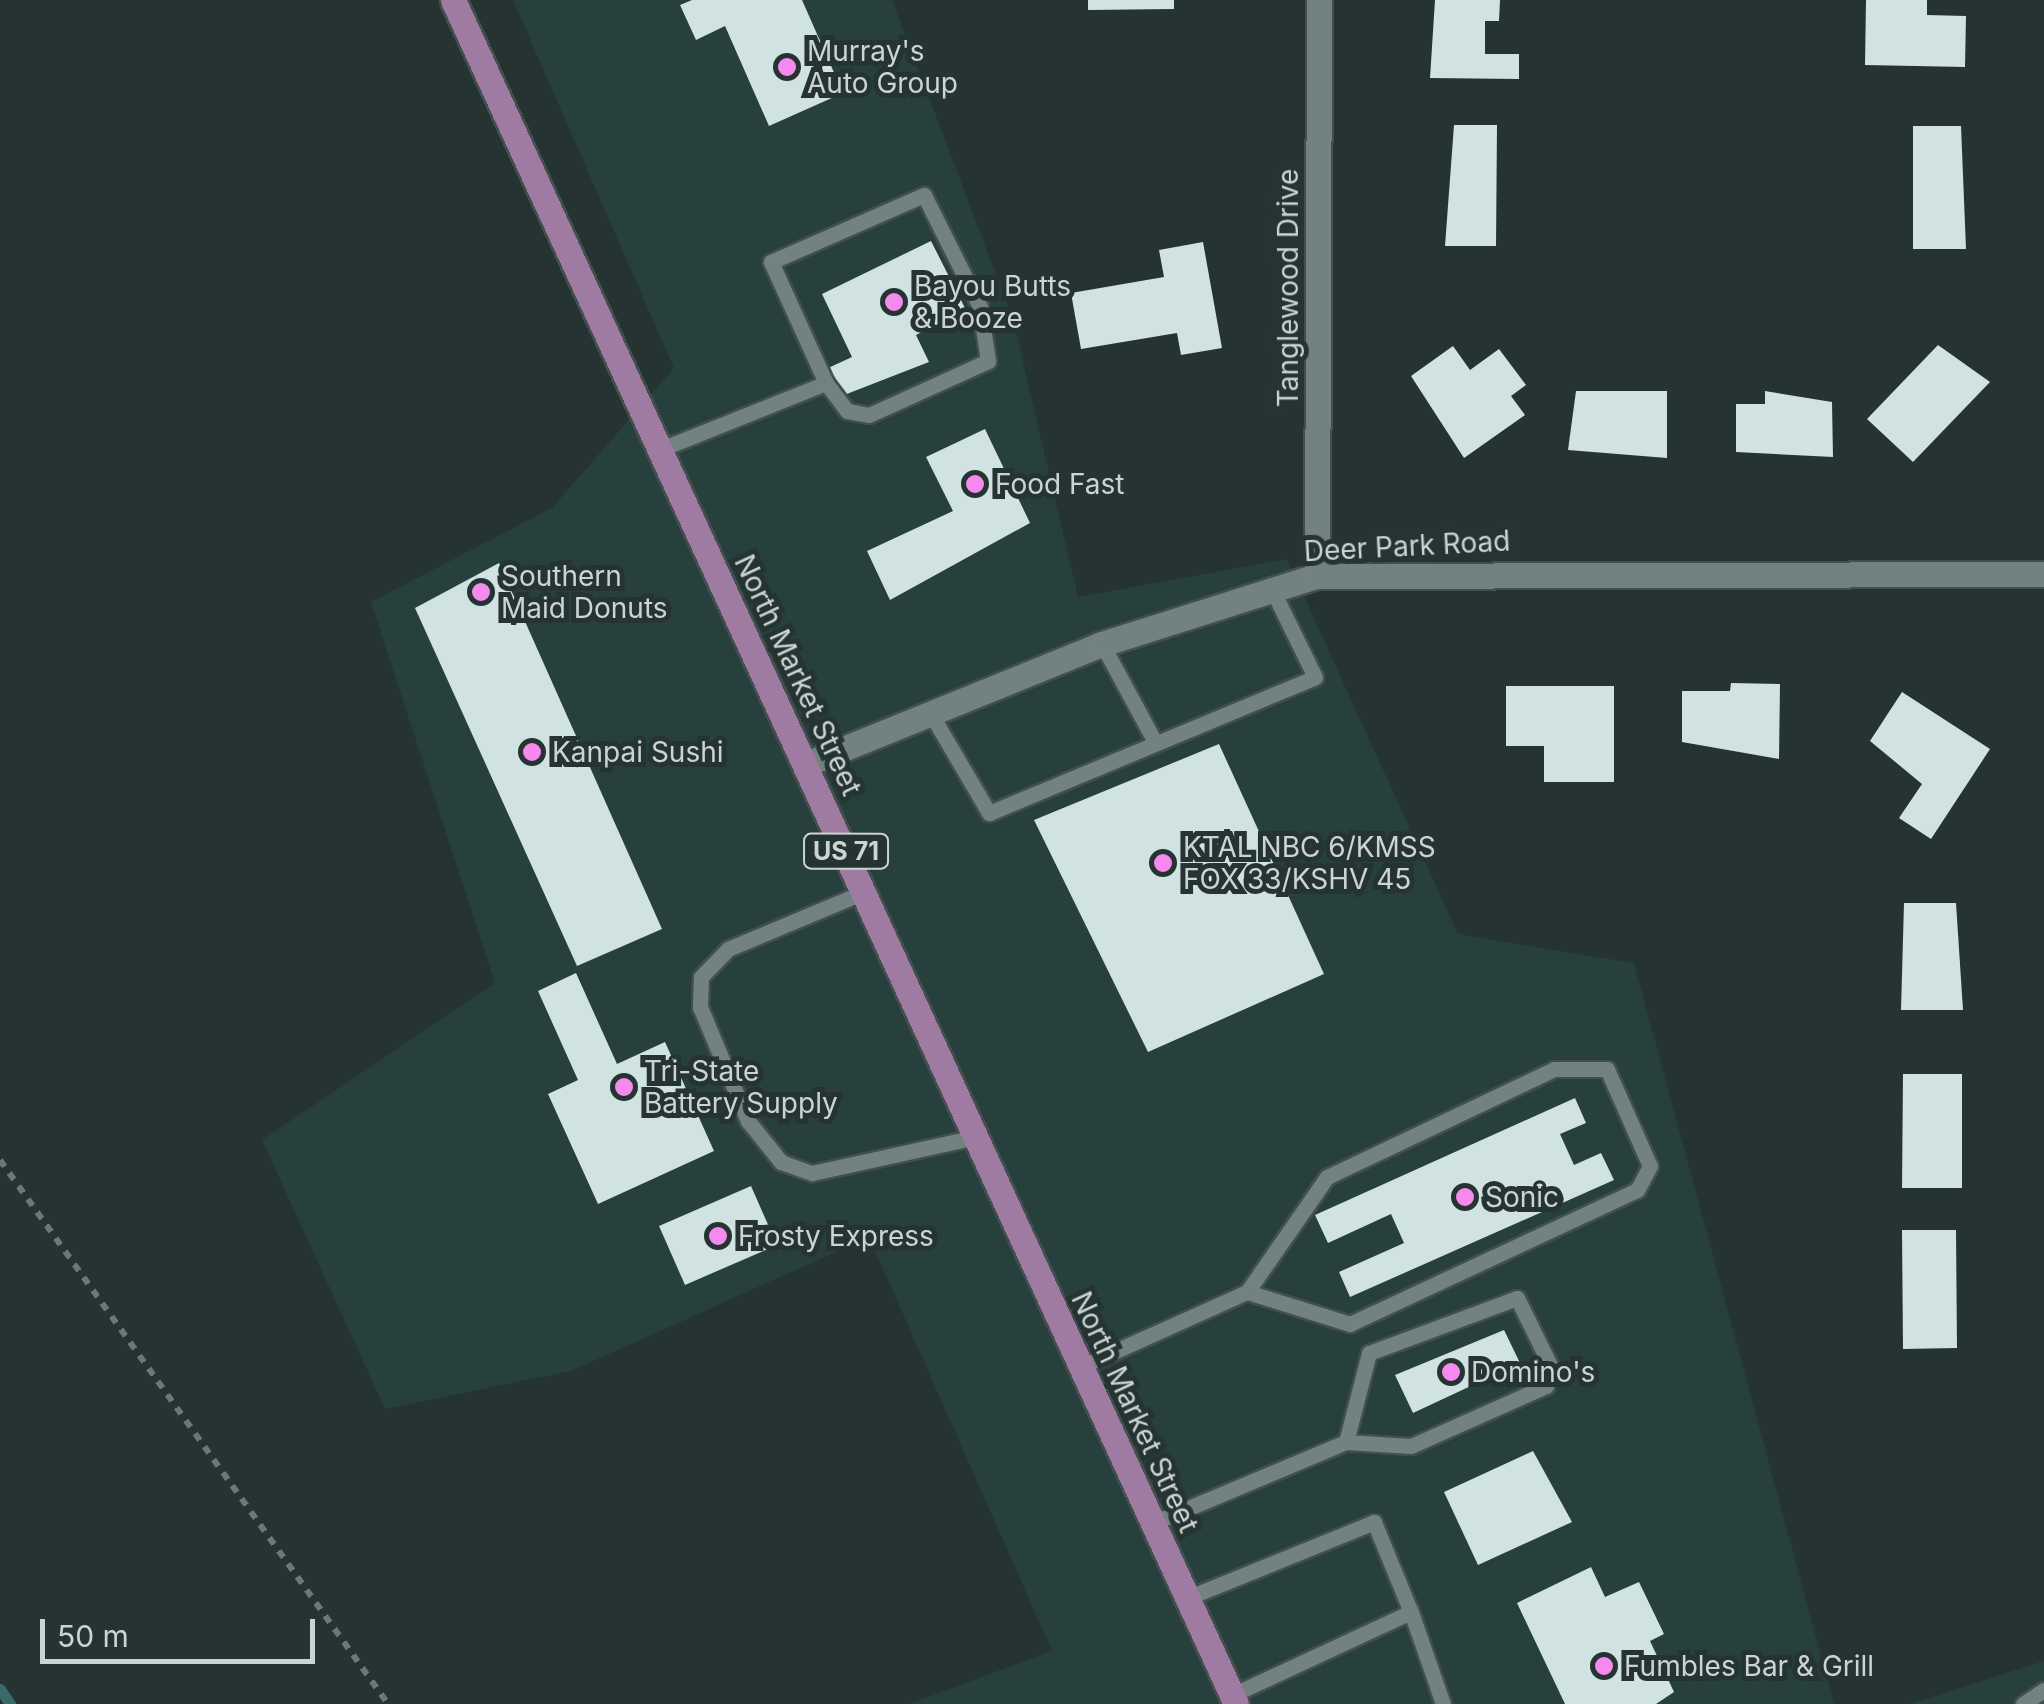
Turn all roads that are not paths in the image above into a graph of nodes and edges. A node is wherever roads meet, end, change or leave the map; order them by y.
1 (454, 0) edge
2 (1319, 0) edge
3 (826, 383) junction
4 (660, 449) junction
5 (2044, 574) edge
6 (1317, 576) junction
7 (1270, 585) junction
8 (1102, 644) junction
9 (932, 714) junction
10 (1155, 742) junction
11 (806, 764) junction
12 (864, 892) junction
13 (976, 1136) junction
14 (1247, 1292) junction
15 (1082, 1366) junction
16 (1346, 1442) junction
17 (1153, 1523) junction
18 (1187, 1598) junction
19 (1411, 1612) junction
20 (2044, 1690) edge
21 (1234, 1700) edge
22 (1443, 1704) edge
23 (2023, 1704) edge

1 - 4 main road, North Market Street / US 71
2 - 6 street, Tanglewood Drive
3 - 3 lane
3 - 4 lane
4 - 11 main road, North Market Street / US 71
5 - 6 street, Deer Park Road
6 - 7 street, Deer Park Road
7 - 8 street, Deer Park Road
7 - 10 lane
8 - 9 street, Deer Park Road
8 - 10 lane
9 - 10 lane
9 - 11 street, Deer Park Road
11 - 12 main road, North Market Street / US 71
12 - 13 main road, North Market Street / US 71
12 - 13 lane
13 - 15 main road, North Market Street / US 71
14 - 14 lane
14 - 15 lane
15 - 17 main road, North Market Street / US 71
16 - 16 lane
16 - 17 lane
17 - 18 main road, North Market Street / US 71
18 - 19 lane
18 - 21 main road, North Market Street / US 71
19 - 21 lane
19 - 22 lane
20 - 23 lane

